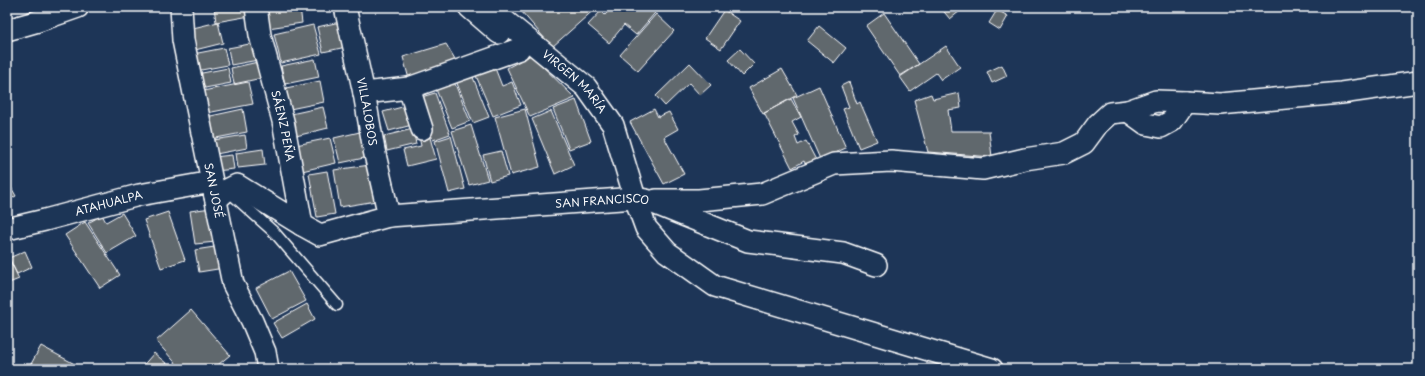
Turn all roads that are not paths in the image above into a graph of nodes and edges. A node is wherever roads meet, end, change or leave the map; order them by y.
1 (78, 7) edge
2 (181, 7) edge
3 (256, 7) edge
4 (345, 7) edge
5 (469, 7) edge
6 (490, 7) edge
7 (7, 30) edge
8 (528, 48) junction
9 (1418, 82) edge
10 (409, 88) junction
11 (364, 93) junction
12 (422, 129) dead end
13 (219, 186) junction
14 (640, 199) junction
15 (389, 216) junction
16 (302, 225) junction
17 (7, 229) edge
18 (876, 265) dead end
19 (337, 305) dead end
20 (268, 369) edge
21 (992, 369) edge

1 - 7 street
2 - 13 street, SAN JOSÉ
3 - 16 street, SÁENZ PEÑA
4 - 11 street, VILLALOBOS
5 - 8 street, VIRGEN MARÍA
6 - 8 street
8 - 10 street
8 - 14 street, VIRGEN MARÍA
9 - 14 street
10 - 11 street
10 - 12 street
11 - 15 street, VILLALOBOS
13 - 16 street, ATAHUALPA
13 - 17 street, ATAHUALPA
13 - 19 lane
13 - 20 street, SAN JOSÉ
14 - 15 street, SAN FRANCISCO
14 - 18 street, SAN FRANCISCO
14 - 21 street, VIRGEN MARÍA
15 - 16 street, SAN FRANCISCO

